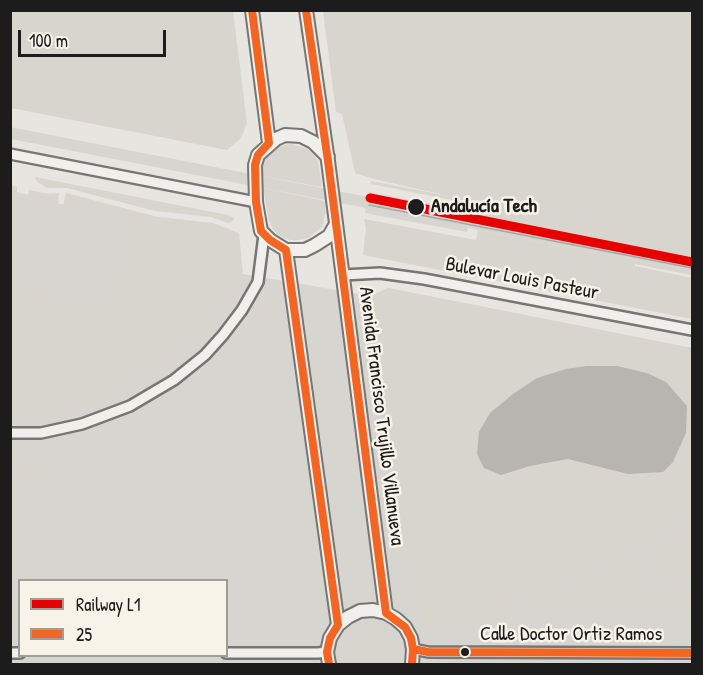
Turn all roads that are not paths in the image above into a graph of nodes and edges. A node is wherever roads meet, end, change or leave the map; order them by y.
1 (252, 10) edge
2 (306, 10) edge
3 (268, 144) junction
4 (10, 154) edge
5 (328, 157) junction
6 (256, 202) junction
7 (336, 224) junction
8 (264, 235) junction
9 (286, 250) junction
10 (343, 275) junction
11 (693, 330) edge
12 (10, 433) edge
13 (386, 613) junction
14 (338, 625) junction
15 (413, 649) junction
16 (228, 653) edge
17 (693, 653) edge
18 (328, 658) edge
19 (412, 664) edge

1 - 3 street
2 - 5 street
3 - 5 street
3 - 6 street
4 - 6 street
5 - 7 street
6 - 8 street
7 - 9 street
7 - 10 street, Avenida Francisco Trujillo Villanueva
8 - 9 street
8 - 12 street
9 - 14 street
10 - 11 street, Bulevar Louis Pasteur
10 - 13 street, Avenida Francisco Trujillo Villanueva
13 - 14 street
13 - 15 street
14 - 18 street
15 - 17 street, Calle Doctor Ortiz Ramos
15 - 19 street
16 - 18 street

